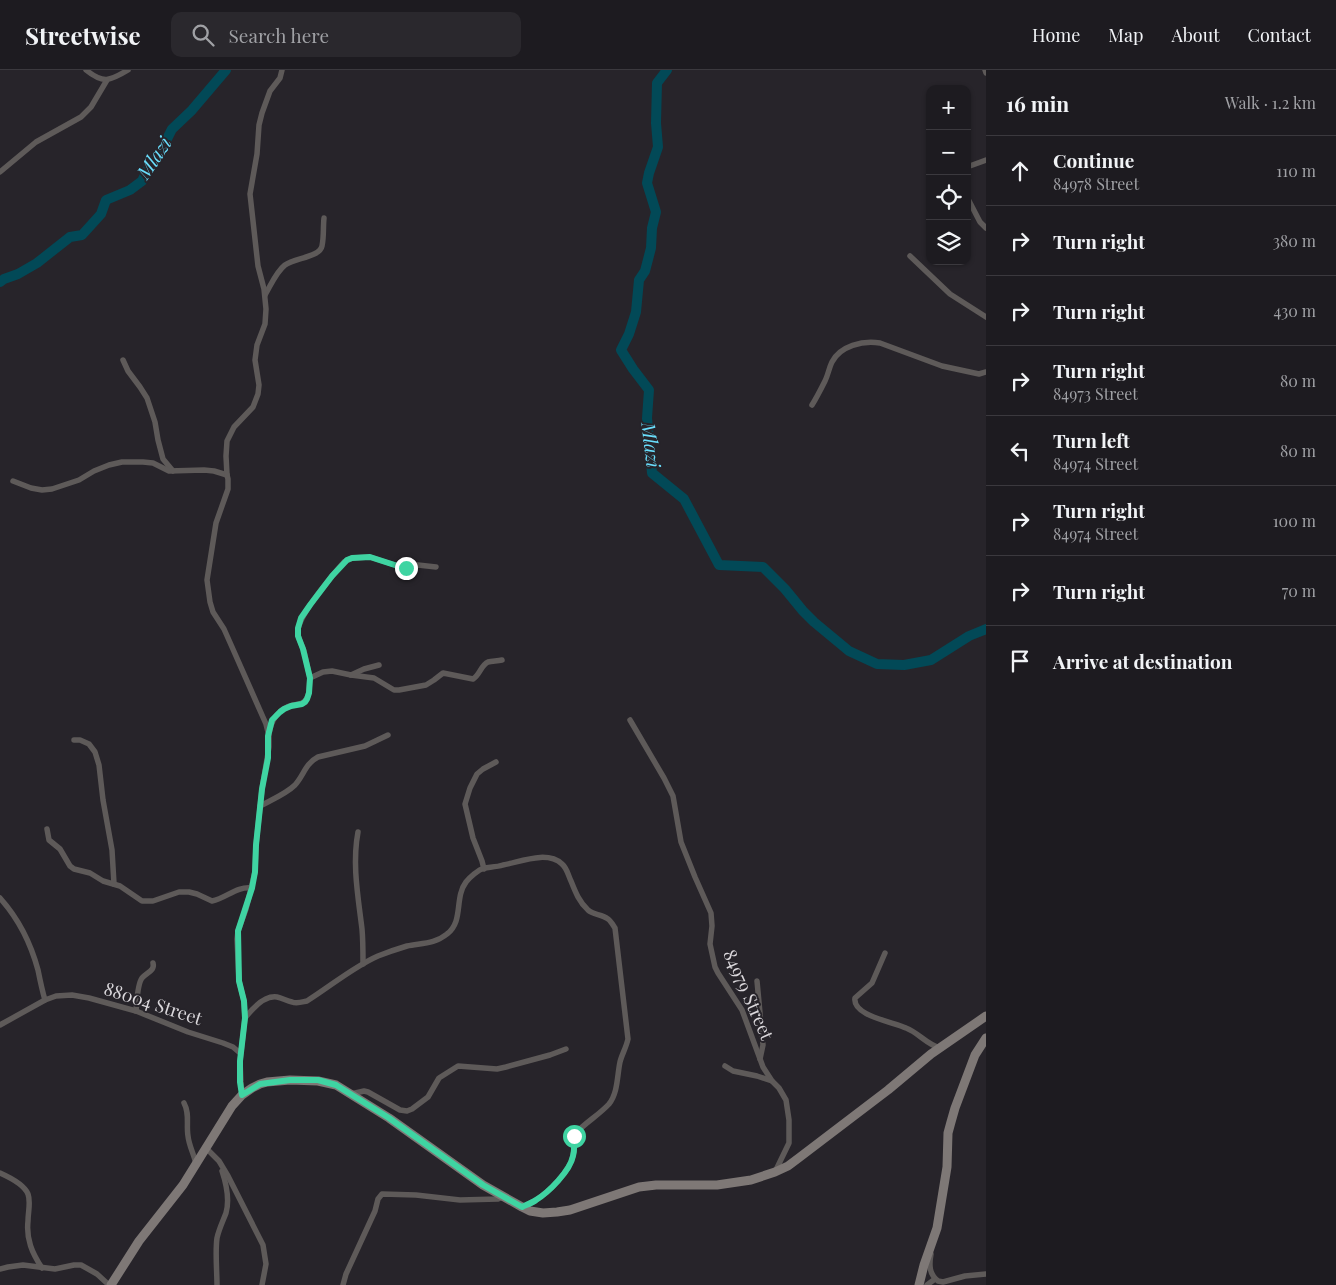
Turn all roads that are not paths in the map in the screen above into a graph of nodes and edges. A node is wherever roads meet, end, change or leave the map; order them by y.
1 (86, 70) edge
2 (128, 70) edge
3 (282, 70) edge
4 (107, 80) junction
5 (986, 160) edge
6 (971, 166) edge
7 (0, 172) edge
8 (971, 205) edge
9 (324, 218) dead end
10 (986, 228) edge
11 (910, 256) dead end
12 (265, 295) junction
13 (986, 317) edge
14 (123, 360) dead end
15 (986, 372) edge
16 (812, 405) dead end
17 (173, 471) junction
18 (227, 475) junction
19 (13, 481) dead end
20 (436, 567) dead end
21 (502, 660) dead end
22 (379, 666) dead end
23 (351, 674) junction
24 (310, 678) junction
25 (630, 720) dead end
26 (268, 736) junction
27 (388, 736) dead end
28 (74, 740) dead end
29 (496, 762) dead end
30 (260, 806) junction
31 (47, 829) dead end
32 (358, 832) dead end
33 (484, 868) junction
34 (114, 884) junction
35 (252, 888) junction
36 (0, 898) edge
37 (884, 953) dead end
38 (153, 962) dead end
39 (364, 964) junction
40 (757, 981) dead end
41 (45, 1000) junction
42 (136, 1011) junction
43 (986, 1016) edge
44 (245, 1018) junction
45 (0, 1024) edge
46 (986, 1038) edge
47 (940, 1048) junction
48 (566, 1049) dead end
49 (240, 1053) junction
50 (760, 1060) junction
51 (725, 1066) dead end
52 (772, 1081) junction
53 (350, 1094) junction
54 (242, 1095) junction
55 (184, 1103) dead end
56 (206, 1148) junction
57 (219, 1162) junction
58 (196, 1164) junction
59 (775, 1172) junction
60 (0, 1173) edge
61 (502, 1196) junction
62 (522, 1207) junction
63 (937, 1228) junction
64 (42, 1268) junction
65 (0, 1269) edge
66 (986, 1274) edge
67 (935, 1279) junction
68 (110, 1285) edge
69 (217, 1285) edge
70 (262, 1285) edge
71 (343, 1285) edge
72 (919, 1285) edge
73 (927, 1285) edge

1 - 4 street
2 - 4 street
3 - 12 street
4 - 7 street
5 - 6 street
8 - 10 street
9 - 12 street
11 - 13 street
12 - 18 street
14 - 17 street
15 - 16 street
17 - 18 street
17 - 19 street
18 - 26 street
20 - 24 street
21 - 23 street
22 - 23 street
23 - 24 street
24 - 26 street
25 - 50 street, 84979 Street
26 - 30 street
27 - 30 street
28 - 34 street
29 - 33 street
30 - 35 street
31 - 34 street
32 - 39 street
33 - 39 street
33 - 62 street
34 - 35 street
35 - 44 street
36 - 41 street
37 - 47 street
38 - 42 street
39 - 44 street
40 - 50 street
41 - 42 street, 88004 Street
41 - 45 street, 88004 Street
42 - 49 street, 88004 Street
43 - 47 street
44 - 49 street
46 - 63 street
47 - 59 street
48 - 53 street
49 - 54 street
50 - 52 street, 84979 Street
51 - 52 street
52 - 59 street, 84979 Street
53 - 54 street
53 - 61 street
54 - 56 street
55 - 58 street
56 - 57 street
56 - 58 street
57 - 69 street
57 - 70 street
58 - 68 street
59 - 62 street
60 - 64 street
61 - 62 street
61 - 71 street
63 - 67 street
63 - 72 street
64 - 65 street
64 - 68 street
66 - 67 street
67 - 73 street

